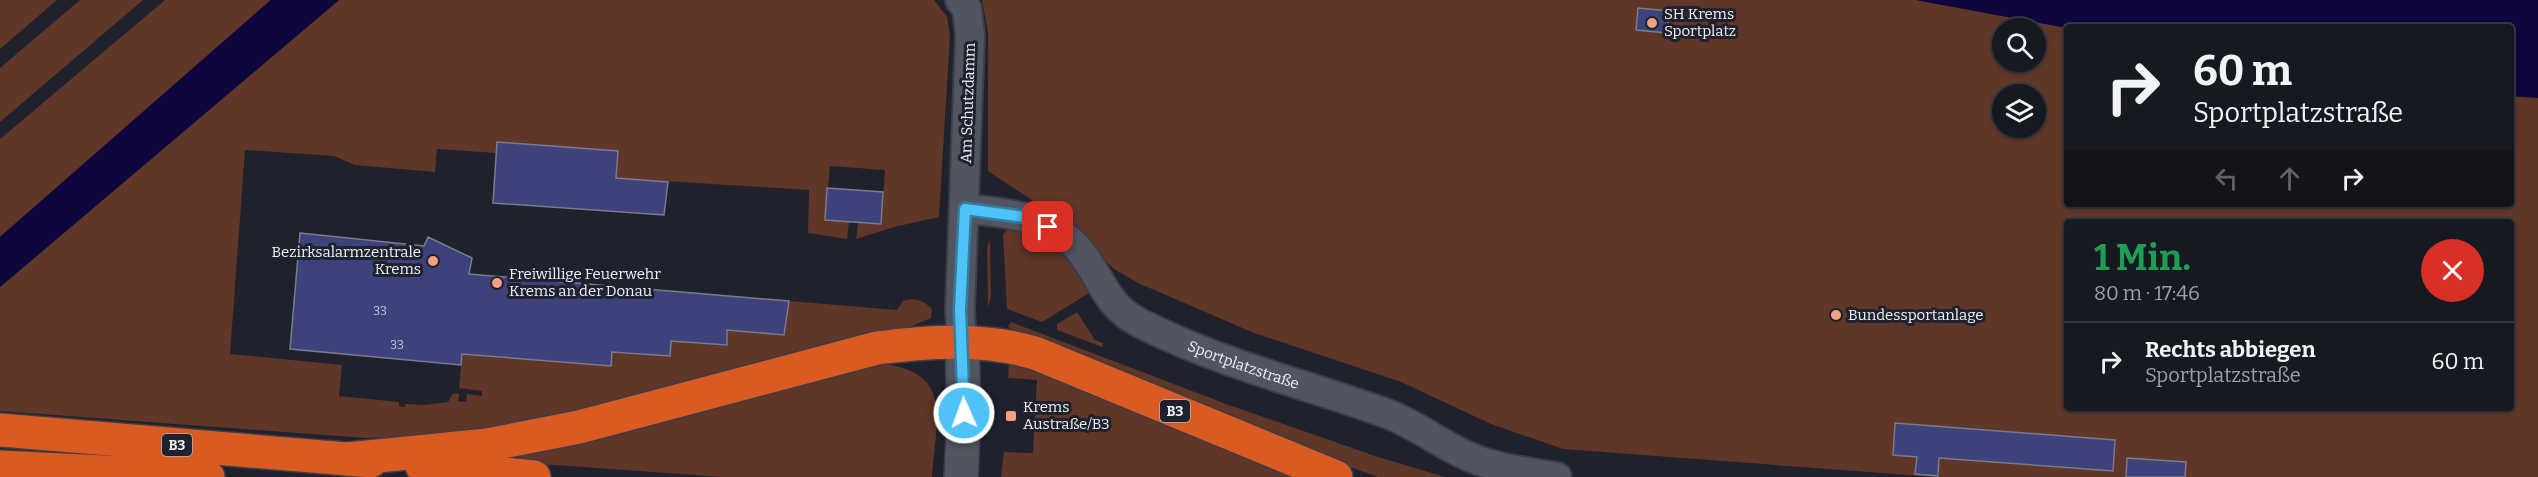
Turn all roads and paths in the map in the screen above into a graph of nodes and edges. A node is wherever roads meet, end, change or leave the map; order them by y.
1 (960, 0) edge
2 (965, 209) junction
3 (962, 343) junction
4 (0, 430) edge
5 (348, 459) junction
6 (0, 466) edge
7 (0, 472) edge
8 (36, 477) edge
9 (208, 477) edge
10 (534, 477) edge
11 (960, 477) edge
12 (1336, 477) edge
13 (1557, 477) edge

1 - 2 street, Am Schutzdamm
2 - 3 street, Am Schutzdamm
2 - 13 street, Sportplatzstraße
3 - 5 highway
3 - 11 main road
3 - 12 highway, B3
4 - 5 highway, B3
5 - 10 highway, B3
6 - 9 highway, B3
7 - 8 highway

